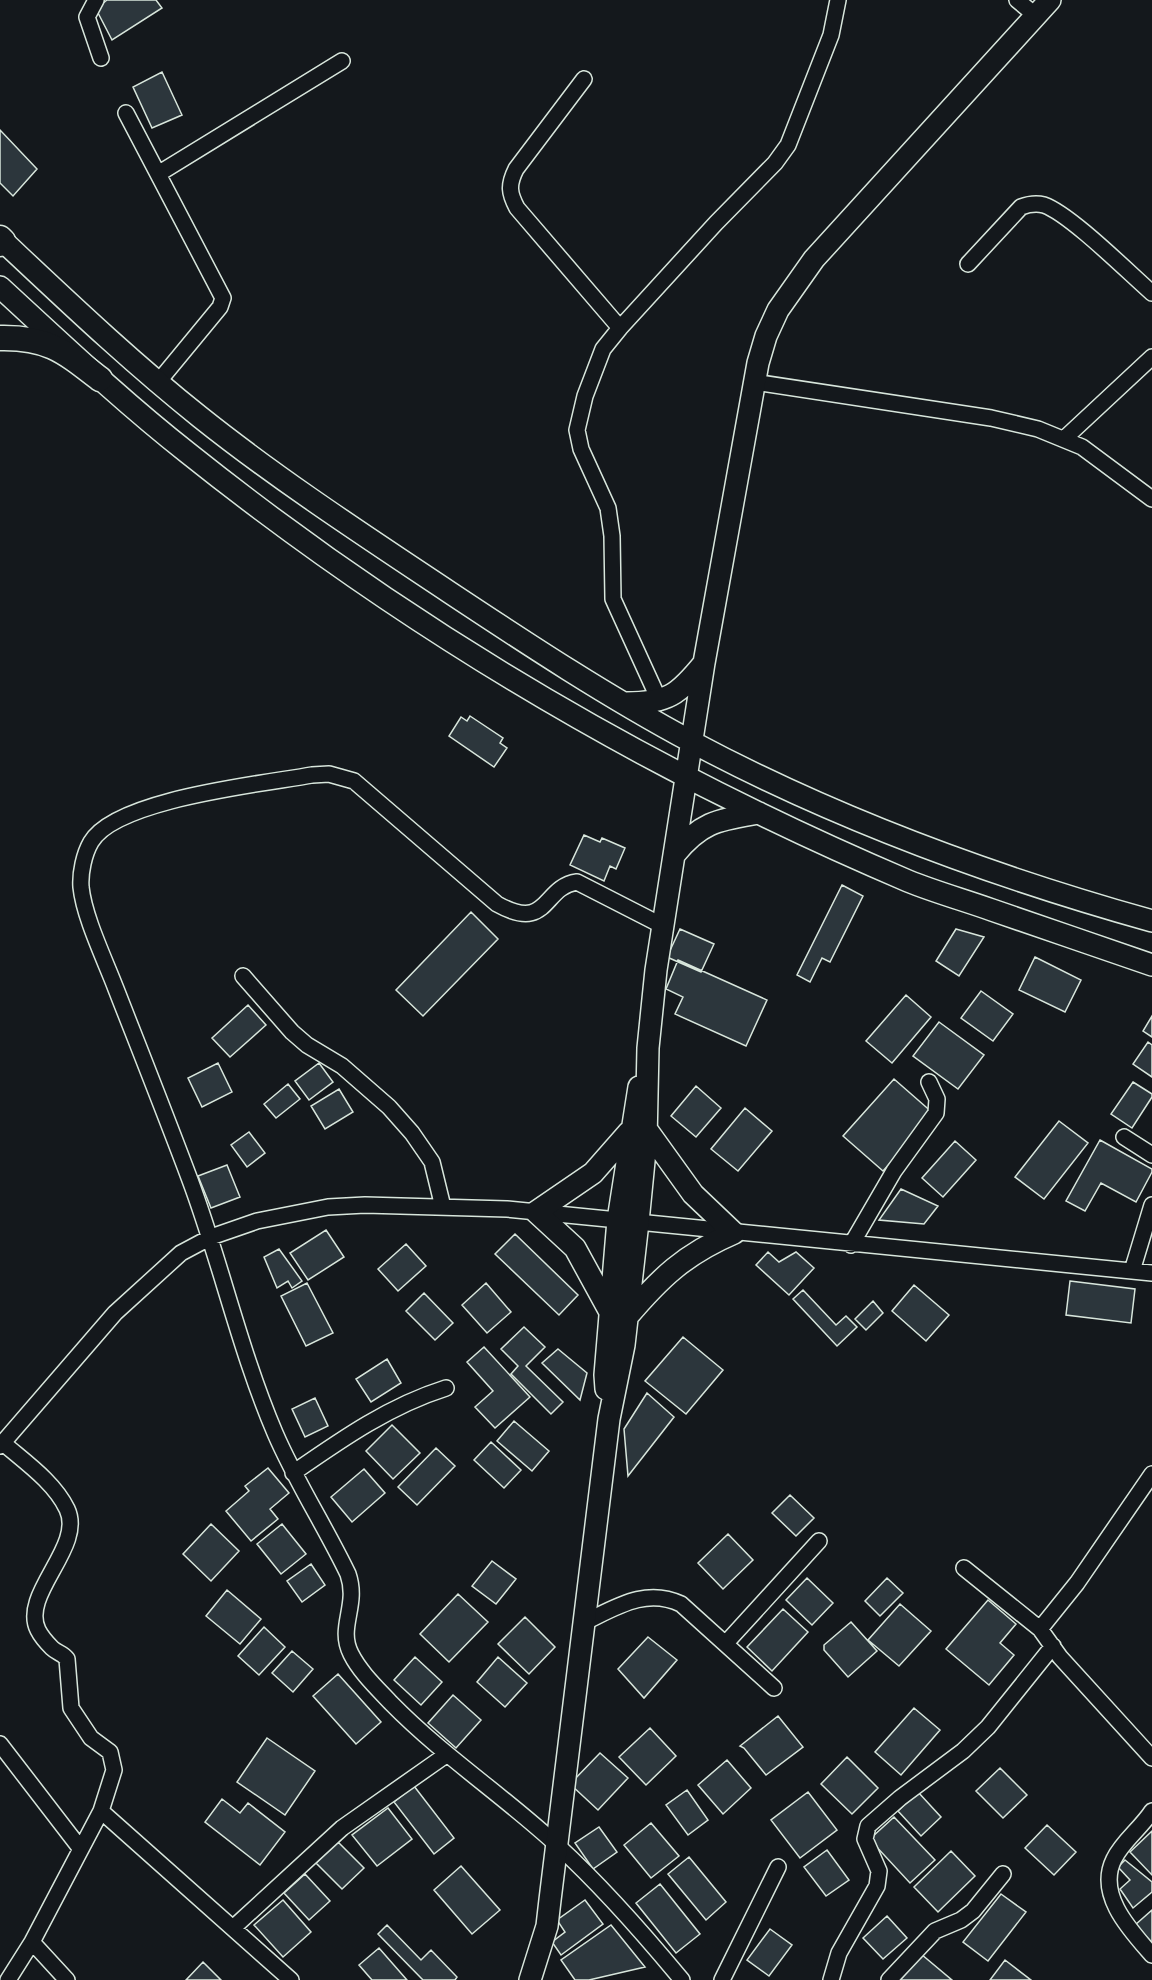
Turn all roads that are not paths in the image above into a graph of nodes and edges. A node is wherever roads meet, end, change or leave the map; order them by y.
1 (96, 0) edge
2 (838, 0) edge
3 (1017, 0) edge
4 (1050, 0) edge
5 (1035, 15) junction
6 (101, 58) dead end
7 (342, 61) dead end
8 (584, 79) dead end
9 (126, 113) dead end
10 (158, 174) junction
11 (1, 241) edge
12 (968, 264) dead end
13 (0, 286) edge
14 (1152, 293) edge
15 (620, 328) junction
16 (0, 338) edge
17 (1152, 357) edge
18 (100, 379) junction
19 (159, 381) junction
20 (754, 382) junction
21 (1065, 438) junction
22 (1152, 499) edge
23 (704, 663) junction
24 (660, 702) junction
25 (626, 703) junction
26 (693, 742) junction
27 (687, 778) junction
28 (759, 813) junction
29 (674, 855) junction
30 (1152, 921) edge
31 (663, 926) junction
32 (1152, 965) edge
33 (243, 976) dead end
34 (929, 1082) dead end
35 (639, 1129) junction
36 (1124, 1137) dead end
37 (1152, 1155) edge
38 (1152, 1205) edge
39 (443, 1207) junction
40 (536, 1212) junction
41 (628, 1221) junction
42 (734, 1233) junction
43 (211, 1237) junction
44 (851, 1245) junction
45 (1132, 1271) junction
46 (1152, 1273) edge
47 (618, 1315) junction
48 (446, 1388) dead end
49 (2, 1444) edge
50 (293, 1473) junction
51 (1152, 1474) edge
52 (819, 1541) dead end
53 (964, 1568) dead end
54 (583, 1623) junction
55 (1040, 1629) junction
56 (726, 1643) junction
57 (1053, 1646) junction
58 (774, 1688) dead end
59 (0, 1744) edge
60 (446, 1755) junction
61 (1152, 1758) edge
62 (101, 1811) junction
63 (1152, 1811) edge
64 (557, 1845) junction
65 (80, 1848) junction
66 (778, 1867) dead end
67 (1003, 1874) dead end
68 (233, 1928) junction
69 (32, 1942) junction
70 (1152, 1955) edge
71 (8, 1980) edge
72 (67, 1980) edge
73 (291, 1980) edge
74 (530, 1980) edge
75 (682, 1980) edge
76 (722, 1980) edge
77 (831, 1980) edge
78 (889, 1980) edge

1 - 6 street
2 - 15 street
3 - 5 street
4 - 5 main road
5 - 20 main road
7 - 10 street
8 - 15 street
9 - 10 street
10 - 19 street
11 - 19 main road
12 - 14 street
13 - 18 main road
15 - 24 street
16 - 18 main road
17 - 21 street
18 - 27 main road
19 - 25 main road
20 - 21 street
20 - 23 main road
21 - 22 street
23 - 24 main road
23 - 26 main road
24 - 25 main road
25 - 26 main road
26 - 27 main road
26 - 30 main road
27 - 28 main road
27 - 29 main road
28 - 29 main road
28 - 32 main road
29 - 31 main road
31 - 35 main road
31 - 43 street
33 - 39 street
34 - 44 street
35 - 40 main road
35 - 41 main road
35 - 42 main road
36 - 37 street
38 - 45 street
39 - 40 street
39 - 43 street
40 - 41 street
40 - 47 main road
41 - 42 street
41 - 47 main road
42 - 44 street
42 - 47 main road
43 - 49 street
43 - 50 street
44 - 45 street
45 - 46 street
47 - 54 main road
48 - 50 street
49 - 62 street
50 - 60 street
51 - 55 street
52 - 56 street
53 - 55 street
54 - 56 street
54 - 64 main road
55 - 57 street
56 - 58 street
57 - 61 street
57 - 77 street
59 - 65 street
60 - 64 street
60 - 68 street
62 - 65 street
62 - 68 street
63 - 70 street
64 - 74 main road
64 - 75 street
65 - 69 street
66 - 76 street
67 - 78 street
68 - 73 street
69 - 71 street
69 - 72 street

